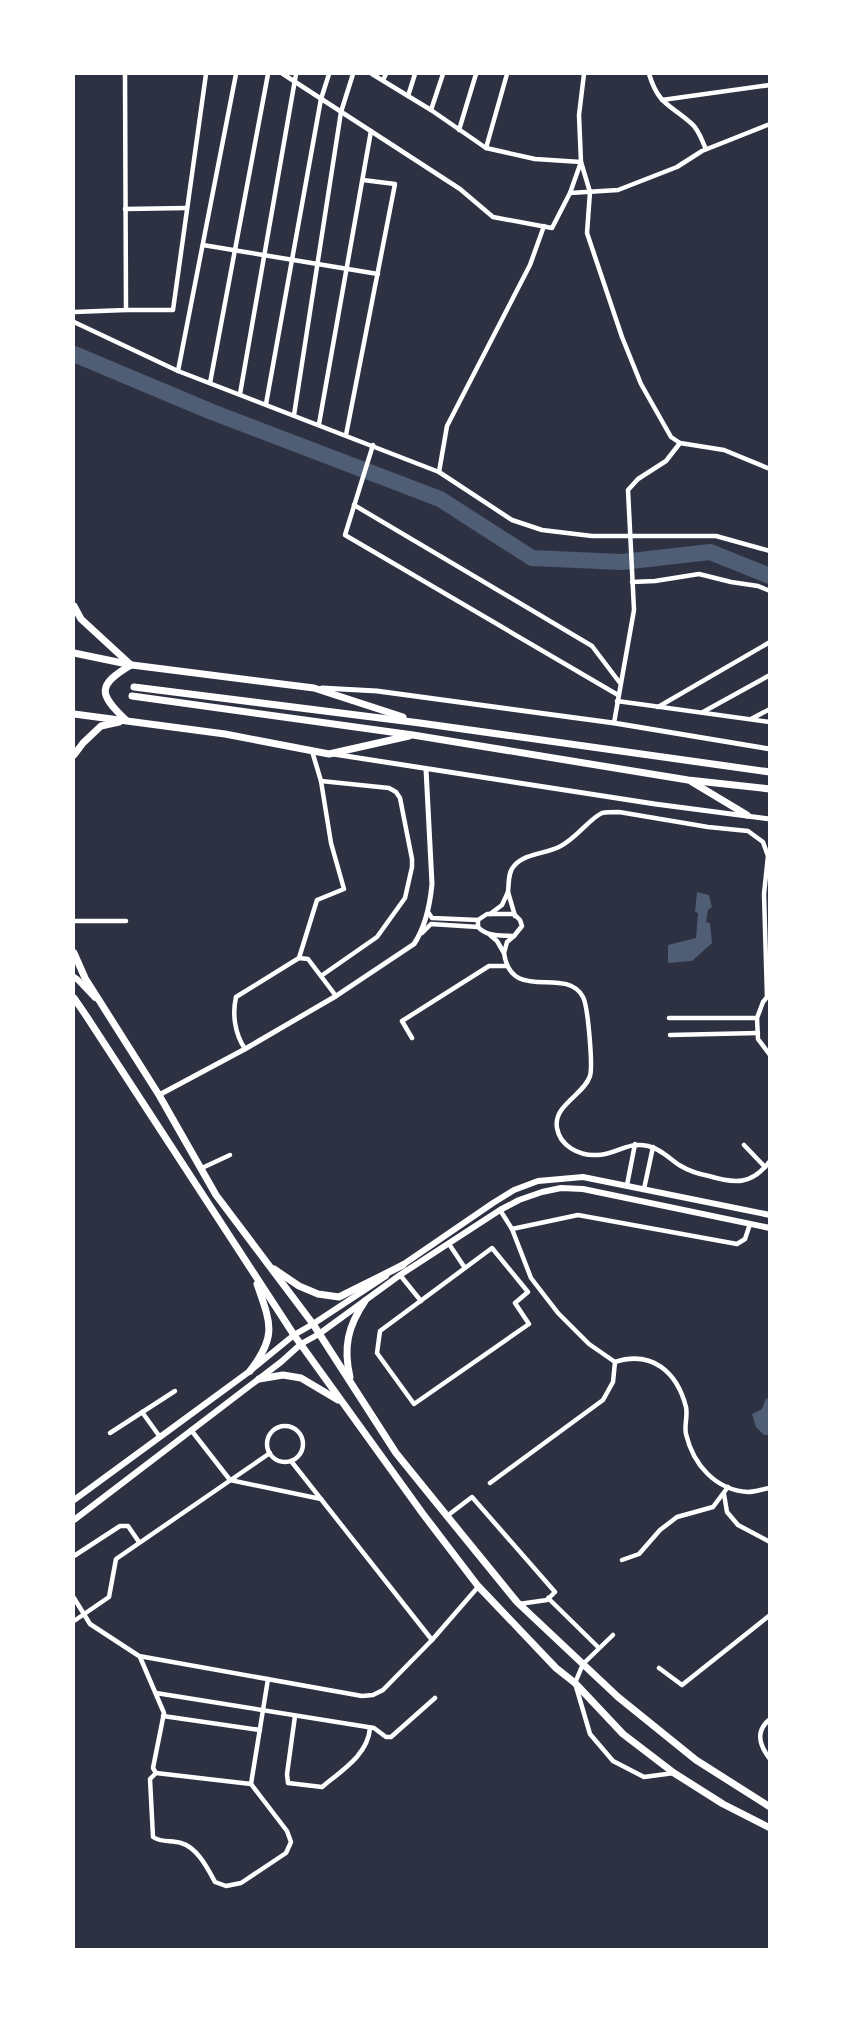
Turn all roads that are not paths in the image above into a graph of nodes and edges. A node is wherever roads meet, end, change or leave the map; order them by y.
1 (125, 74) edge
2 (206, 74) edge
3 (236, 74) edge
4 (268, 74) edge
5 (283, 74) edge
6 (296, 74) edge
7 (329, 74) edge
8 (353, 74) edge
9 (372, 74) edge
10 (386, 74) edge
11 (415, 74) edge
12 (443, 74) edge
13 (476, 74) edge
14 (507, 74) edge
15 (584, 74) edge
16 (649, 74) edge
17 (383, 80) junction
18 (294, 81) junction
19 (769, 85) edge
20 (408, 96) junction
21 (321, 99) junction
22 (662, 100) junction
23 (431, 110) junction
24 (341, 112) junction
25 (769, 124) edge
26 (459, 130) junction
27 (371, 131) junction
28 (486, 148) junction
29 (706, 149) junction
30 (581, 162) junction
31 (363, 180) junction
32 (590, 192) junction
33 (570, 193) junction
34 (187, 208) junction
35 (125, 209) junction
36 (544, 226) junction
37 (203, 245) junction
38 (235, 250) junction
39 (264, 255) junction
40 (292, 260) junction
41 (318, 264) junction
42 (347, 269) junction
43 (378, 274) junction
44 (126, 310) junction
45 (74, 312) edge
46 (74, 322) edge
47 (178, 371) junction
48 (210, 383) junction
49 (240, 394) junction
50 (266, 404) junction
51 (294, 415) junction
52 (319, 424) junction
53 (346, 435) junction
54 (680, 443) junction
55 (373, 445) junction
56 (769, 469) edge
57 (439, 472) junction
58 (354, 505) junction
59 (630, 536) junction
60 (769, 551) edge
61 (632, 579) junction
62 (769, 591) edge
63 (74, 607) edge
64 (769, 642) edge
65 (74, 653) edge
66 (132, 665) junction
67 (769, 674) edge
68 (620, 683) junction
69 (134, 687) dead end
70 (313, 688) junction
71 (132, 696) dead end
72 (617, 698) junction
73 (658, 707) junction
74 (769, 709) edge
75 (702, 713) junction
76 (74, 714) edge
77 (751, 719) junction
78 (126, 720) junction
79 (769, 722) edge
80 (421, 723) junction
81 (614, 723) junction
82 (413, 735) junction
83 (769, 748) edge
84 (313, 751) junction
85 (329, 754) junction
86 (74, 755) edge
87 (426, 769) junction
88 (769, 772) edge
89 (688, 780) junction
90 (321, 782) junction
91 (769, 789) edge
92 (747, 815) junction
93 (769, 819) edge
94 (508, 892) junction
95 (428, 911) junction
96 (490, 914) junction
97 (516, 916) junction
98 (478, 920) junction
99 (74, 921) edge
100 (126, 921) dead end
101 (478, 927) junction
102 (421, 933) junction
103 (489, 935) junction
104 (514, 936) junction
105 (74, 953) edge
106 (504, 953) junction
107 (299, 958) junction
108 (508, 966) junction
109 (321, 976) junction
110 (74, 977) edge
111 (336, 996) junction
112 (75, 1002) edge
113 (103, 1007) junction
114 (670, 1018) dead end
115 (757, 1018) junction
116 (758, 1033) junction
117 (670, 1035) dead end
118 (412, 1038) dead end
119 (245, 1049) junction
120 (769, 1055) edge
121 (159, 1095) junction
122 (635, 1144) junction
123 (744, 1145) dead end
124 (653, 1147) junction
125 (230, 1155) dead end
126 (769, 1161) edge
127 (765, 1167) junction
128 (201, 1169) junction
129 (627, 1185) junction
130 (644, 1189) junction
131 (500, 1210) junction
132 (769, 1215) edge
133 (750, 1224) junction
134 (769, 1228) edge
135 (512, 1229) junction
136 (448, 1243) junction
137 (268, 1265) junction
138 (403, 1265) junction
139 (465, 1268) junction
140 (254, 1273) junction
141 (400, 1275) junction
142 (365, 1301) junction
143 (421, 1301) junction
144 (313, 1324) junction
145 (319, 1334) junction
146 (294, 1335) junction
147 (301, 1344) junction
148 (615, 1362) junction
149 (250, 1371) junction
150 (259, 1379) junction
151 (352, 1385) junction
152 (175, 1391) dead end
153 (344, 1404) junction
154 (142, 1412) junction
155 (191, 1430) junction
156 (110, 1433) dead end
157 (160, 1437) junction
158 (270, 1453) junction
159 (291, 1461) junction
160 (230, 1480) junction
161 (490, 1483) dead end
162 (728, 1487) junction
163 (769, 1488) edge
164 (723, 1493) junction
165 (74, 1500) edge
166 (322, 1500) junction
167 (447, 1516) junction
168 (74, 1520) edge
169 (139, 1542) junction
170 (769, 1542) edge
171 (74, 1556) edge
172 (622, 1560) dead end
173 (478, 1586) junction
174 (74, 1598) edge
175 (548, 1598) junction
176 (519, 1604) junction
177 (84, 1614) junction
178 (769, 1615) edge
179 (74, 1622) edge
180 (613, 1635) dead end
181 (432, 1640) junction
182 (599, 1648) junction
183 (139, 1656) junction
184 (583, 1664) junction
185 (660, 1668) dead end
186 (268, 1679) junction
187 (575, 1683) junction
188 (155, 1693) junction
189 (435, 1698) dead end
190 (263, 1711) junction
191 (163, 1716) junction
192 (295, 1716) junction
193 (769, 1719) edge
194 (370, 1728) junction
195 (260, 1730) junction
196 (769, 1759) edge
197 (156, 1773) junction
198 (674, 1773) junction
199 (251, 1784) junction
200 (769, 1807) edge
201 (769, 1828) edge

1 - 35 street
2 - 34 street
3 - 37 street
4 - 38 street
5 - 18 street
6 - 18 street
7 - 21 street
8 - 24 street
9 - 17 street
10 - 17 street
11 - 20 street
12 - 23 street
13 - 26 street
14 - 28 street
15 - 30 street
16 - 22 street
17 - 20 street
18 - 21 street
18 - 39 street
19 - 22 street
20 - 23 street
21 - 24 street
21 - 40 street
22 - 29 street
23 - 26 street
24 - 27 street
24 - 41 street
25 - 29 street
26 - 28 street
27 - 31 street
27 - 36 street
28 - 30 street
29 - 32 street
30 - 32 street
30 - 33 street
31 - 42 street
31 - 43 street
32 - 33 street
32 - 54 street
33 - 36 street
34 - 35 street
34 - 44 street
35 - 44 street
36 - 57 street
37 - 38 street
37 - 47 street
38 - 39 street
38 - 48 street
39 - 40 street
39 - 49 street
40 - 41 street
40 - 50 street
41 - 42 street
41 - 51 street
42 - 43 street
42 - 52 street
43 - 53 street
44 - 45 street
46 - 47 street
47 - 48 street
48 - 49 street
49 - 50 street
50 - 51 street
51 - 52 street
52 - 53 street
53 - 55 street
54 - 56 street
54 - 59 street
55 - 57 street
55 - 58 street
57 - 59 street
58 - 68 street
58 - 72 street
59 - 60 street
59 - 61 street
61 - 62 street
61 - 68 street
63 - 66 main road
64 - 73 street
65 - 66 main road
66 - 70 main road
66 - 78 main road
67 - 75 street
68 - 72 street
69 - 80 main road
70 - 80 main road
70 - 81 street
71 - 82 main road
72 - 73 street
72 - 81 street
73 - 75 street
74 - 77 street
75 - 77 street
76 - 78 main road
77 - 79 street
78 - 84 main road
78 - 86 main road
80 - 88 main road
81 - 83 street
82 - 85 main road
82 - 89 main road
84 - 85 main road
84 - 90 street
85 - 87 street
87 - 92 street
87 - 95 street
89 - 91 main road
89 - 92 main road
90 - 107 street
90 - 109 street
92 - 93 street
94 - 96 street
94 - 97 street
94 - 115 street
95 - 98 street
95 - 102 street
96 - 97 street
96 - 98 street
97 - 104 street
98 - 101 street
99 - 100 street
101 - 102 street
101 - 103 street
102 - 111 street
103 - 104 street
103 - 106 street
104 - 106 street
105 - 113 main road
106 - 108 street
107 - 109 street
107 - 119 street
108 - 118 street
108 - 122 street
109 - 111 street
110 - 113 main road
111 - 119 street
112 - 140 main road
113 - 121 main road
114 - 115 street
115 - 116 street
116 - 117 street
116 - 120 street
119 - 121 street
121 - 128 main road
122 - 124 street
122 - 129 street
123 - 127 street
124 - 127 street
124 - 130 street
125 - 128 street
126 - 127 street
128 - 137 main road
129 - 130 main road
129 - 138 main road
130 - 132 main road
131 - 133 main road
131 - 135 street
131 - 136 main road
133 - 134 main road
133 - 135 street
135 - 148 street
136 - 139 street
136 - 141 main road
137 - 138 main road
137 - 144 main road
138 - 144 main road
139 - 143 street
139 - 143 street
140 - 146 main road
140 - 149 main road
141 - 142 main road
141 - 143 street
142 - 145 main road
142 - 151 main road
144 - 145 main road
144 - 146 main road
145 - 147 main road
145 - 151 main road
146 - 147 main road
146 - 149 main road
147 - 150 main road
147 - 153 main road
148 - 161 street
148 - 162 street
149 - 157 main road
150 - 153 main road
150 - 155 main road
151 - 167 main road
152 - 154 street
153 - 173 main road
154 - 156 street
154 - 157 street
155 - 160 street
155 - 168 main road
157 - 165 main road
158 - 159 street
158 - 159 street
158 - 160 street
159 - 166 street
160 - 166 street
160 - 169 street
162 - 163 street
162 - 164 street
164 - 170 street
164 - 172 street
166 - 181 street
167 - 175 street
167 - 176 main road
169 - 171 street
169 - 177 street
173 - 181 street
173 - 187 main road
174 - 177 street
175 - 176 street
175 - 182 street
176 - 184 main road
177 - 179 street
177 - 183 street
178 - 185 street
180 - 182 street
181 - 186 street
182 - 184 street
183 - 186 street
183 - 188 street
184 - 187 street
184 - 200 main road
186 - 190 street
187 - 198 main road
187 - 198 street
188 - 190 street
188 - 191 street
189 - 194 street
190 - 192 street
190 - 195 street
191 - 195 street
191 - 197 street
192 - 194 street
192 - 194 street
193 - 196 street
195 - 199 street
197 - 199 street
197 - 199 street
198 - 201 main road

